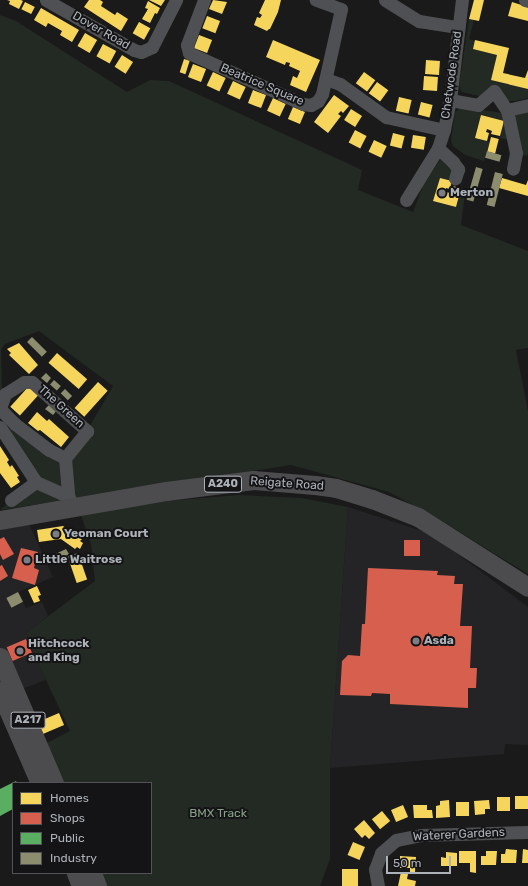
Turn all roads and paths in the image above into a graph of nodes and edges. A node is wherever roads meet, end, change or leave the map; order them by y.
1 (46, 0) edge
2 (176, 0) edge
3 (204, 0) edge
4 (316, 0) edge
5 (385, 0) edge
6 (462, 0) edge
7 (525, 0) edge
8 (528, 1) edge
9 (342, 5) edge
10 (458, 27) junction
11 (326, 79) junction
12 (450, 100) junction
13 (528, 105) edge
14 (507, 110) junction
15 (444, 130) junction
16 (438, 148) junction
17 (513, 169) dead end
18 (455, 179) dead end
19 (406, 200) dead end
20 (0, 409) edge
21 (7, 428) edge
22 (65, 458) junction
23 (36, 482) junction
24 (11, 500) dead end
25 (70, 501) junction
26 (0, 520) edge
27 (528, 587) edge
28 (0, 657) edge
29 (0, 692) edge
30 (40, 782) edge
31 (54, 782) edge
32 (528, 832) edge
33 (76, 874) edge
34 (92, 874) edge
35 (81, 886) edge
36 (97, 886) edge
37 (378, 886) edge

1 - 2 street, Dover Road
3 - 11 street, Beatrice Square
4 - 9 street, Beatrice Square
5 - 10 street
6 - 10 street, Chetwode Road
7 - 8 street
9 - 11 street, Beatrice Square
10 - 12 street, Chetwode Road
11 - 15 street
12 - 14 street
12 - 15 street, Chetwode Road
13 - 14 street
14 - 17 street
15 - 16 street, Chetwode Road
16 - 18 street
16 - 19 street, Chetwode Road
20 - 21 street, The Green
20 - 22 street, The Green
21 - 22 street, The Green
21 - 23 street, The Green
22 - 25 street
23 - 24 street
23 - 25 street
25 - 26 highway, Reigate Road / A240
25 - 27 highway, Reigate Road / A240
28 - 31 highway, A217
29 - 30 highway, A217
32 - 37 street, Waterer Gardens
33 - 35 highway
34 - 36 highway

